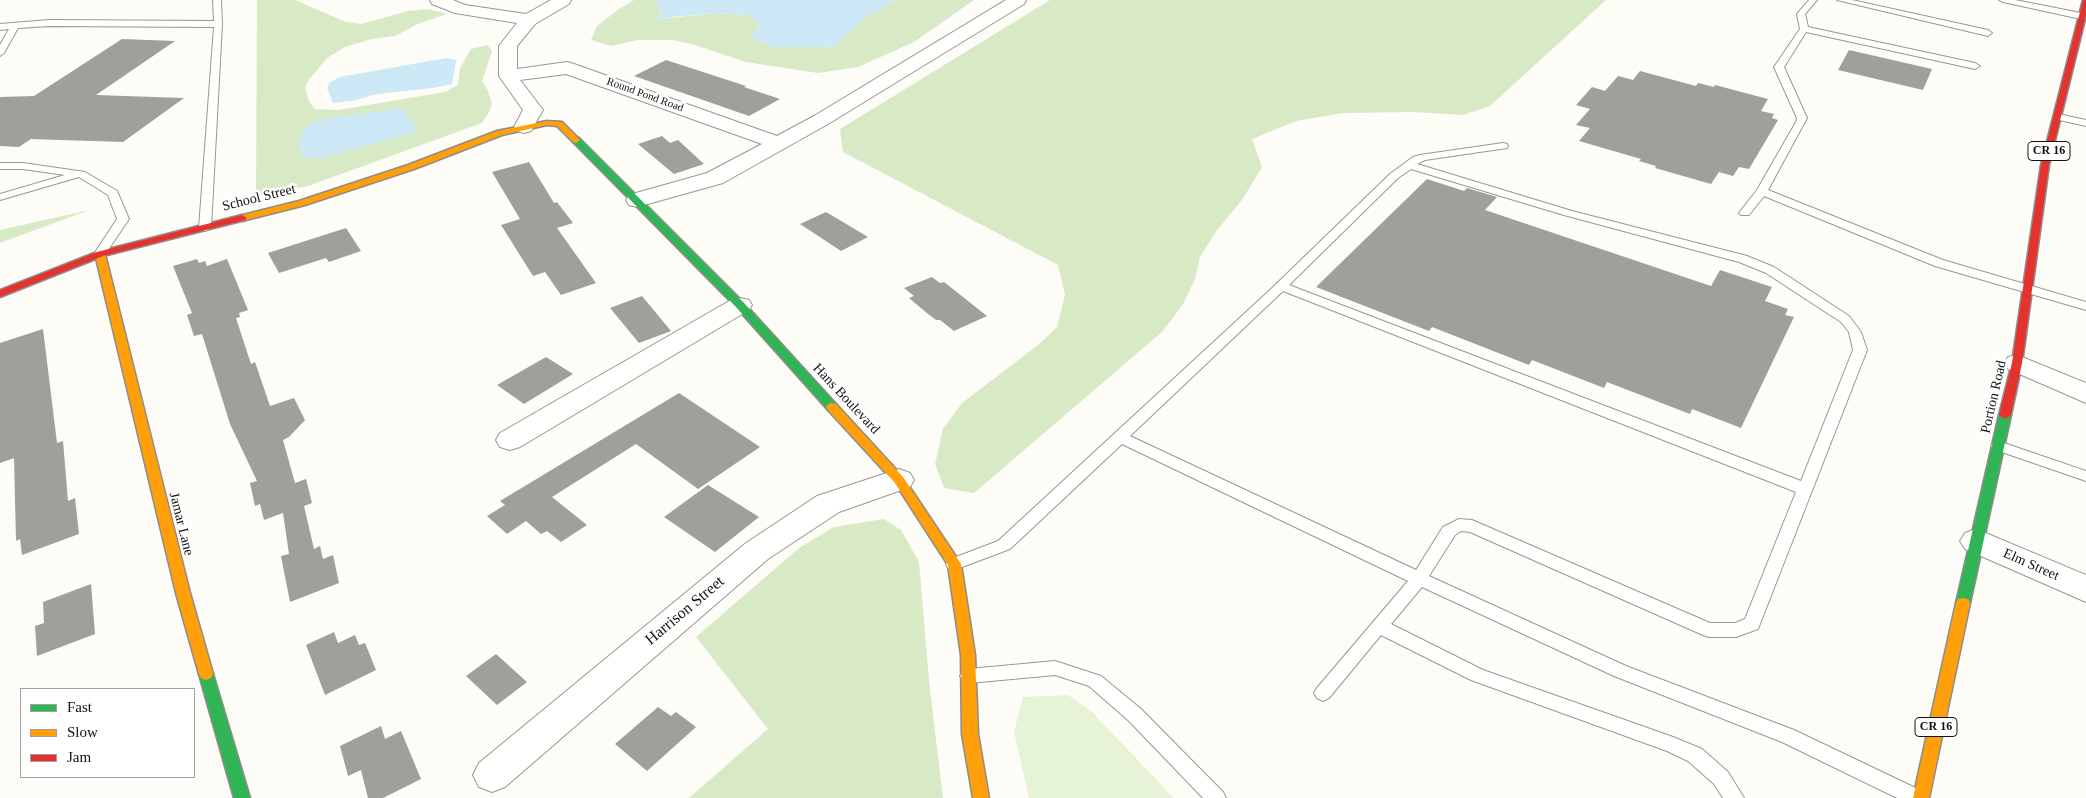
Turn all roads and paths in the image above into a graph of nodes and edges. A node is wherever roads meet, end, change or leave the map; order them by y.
1 (217, 0) edge
2 (438, 0) edge
3 (563, 0) edge
4 (1018, 0) edge
5 (1813, 0) edge
6 (1841, 0) edge
7 (2003, 0) edge
8 (2084, 11) edge
9 (529, 20) junction
10 (218, 24) junction
11 (15, 25) junction
12 (0, 26) edge
13 (1804, 29) junction
14 (1988, 33) dead end
15 (0, 53) edge
16 (1975, 66) dead end
17 (508, 76) junction
18 (2058, 117) junction
19 (2086, 123) edge
20 (524, 127) junction
21 (779, 143) junction
22 (1503, 146) dead end
23 (1410, 164) junction
24 (0, 166) edge
25 (23, 166) junction
26 (0, 172) edge
27 (81, 174) junction
28 (1762, 191) junction
29 (0, 197) edge
30 (637, 200) junction
31 (1745, 213) dead end
32 (206, 228) junction
33 (100, 254) junction
34 (1281, 286) junction
35 (2028, 289) junction
36 (0, 294) edge
37 (740, 306) junction
38 (2086, 306) edge
39 (2017, 363) junction
40 (2086, 394) edge
41 (1120, 437) junction
42 (510, 440) dead end
43 (1998, 446) junction
44 (2086, 476) edge
45 (899, 480) junction
46 (1805, 489) junction
47 (1976, 541) junction
48 (954, 564) junction
49 (1419, 579) junction
50 (2086, 589) edge
51 (1379, 626) junction
52 (968, 676) junction
53 (1323, 693) dead end
54 (492, 775) dead end
55 (242, 798) edge
56 (981, 798) edge
57 (1216, 798) edge
58 (1734, 798) edge
59 (1919, 798) edge

1 - 10 lane
2 - 9 street
3 - 9 street
4 - 21 street
5 - 13 lane
6 - 14 lane
7 - 8 lane
8 - 18 street, Portion Road / CR 16
9 - 17 street
10 - 11 lane
10 - 32 lane
11 - 12 lane
11 - 15 lane
13 - 16 lane
13 - 28 lane
17 - 20 street
17 - 21 street, Round Pond Road
18 - 19 lane
18 - 35 street, Portion Road / CR 16
20 - 30 street, Hans Boulevard
20 - 32 street, School Street
21 - 30 street
22 - 23 lane
23 - 34 lane
23 - 46 lane
24 - 25 lane
25 - 26 lane
25 - 27 lane
27 - 29 lane
27 - 33 lane
28 - 31 lane
28 - 35 lane
30 - 37 street, Hans Boulevard
32 - 33 street, School Street
33 - 36 street, School Street
33 - 55 street, Jamar Lane
34 - 41 lane
34 - 46 lane
35 - 38 lane
35 - 39 street, Portion Road / CR 16
37 - 42 street
37 - 45 street, Hans Boulevard
39 - 40 street
39 - 43 street, Portion Road / CR 16
41 - 48 lane
41 - 49 lane
43 - 44 lane
43 - 47 street, Portion Road / CR 16
45 - 48 street, Hans Boulevard
45 - 54 street, Harrison Street
46 - 49 lane
47 - 50 street, Elm Street
47 - 59 street, Portion Road / CR 16
48 - 52 street, Hans Boulevard
49 - 51 lane
49 - 59 lane
51 - 53 lane
51 - 58 lane
52 - 56 street, Hans Boulevard
52 - 57 lane

